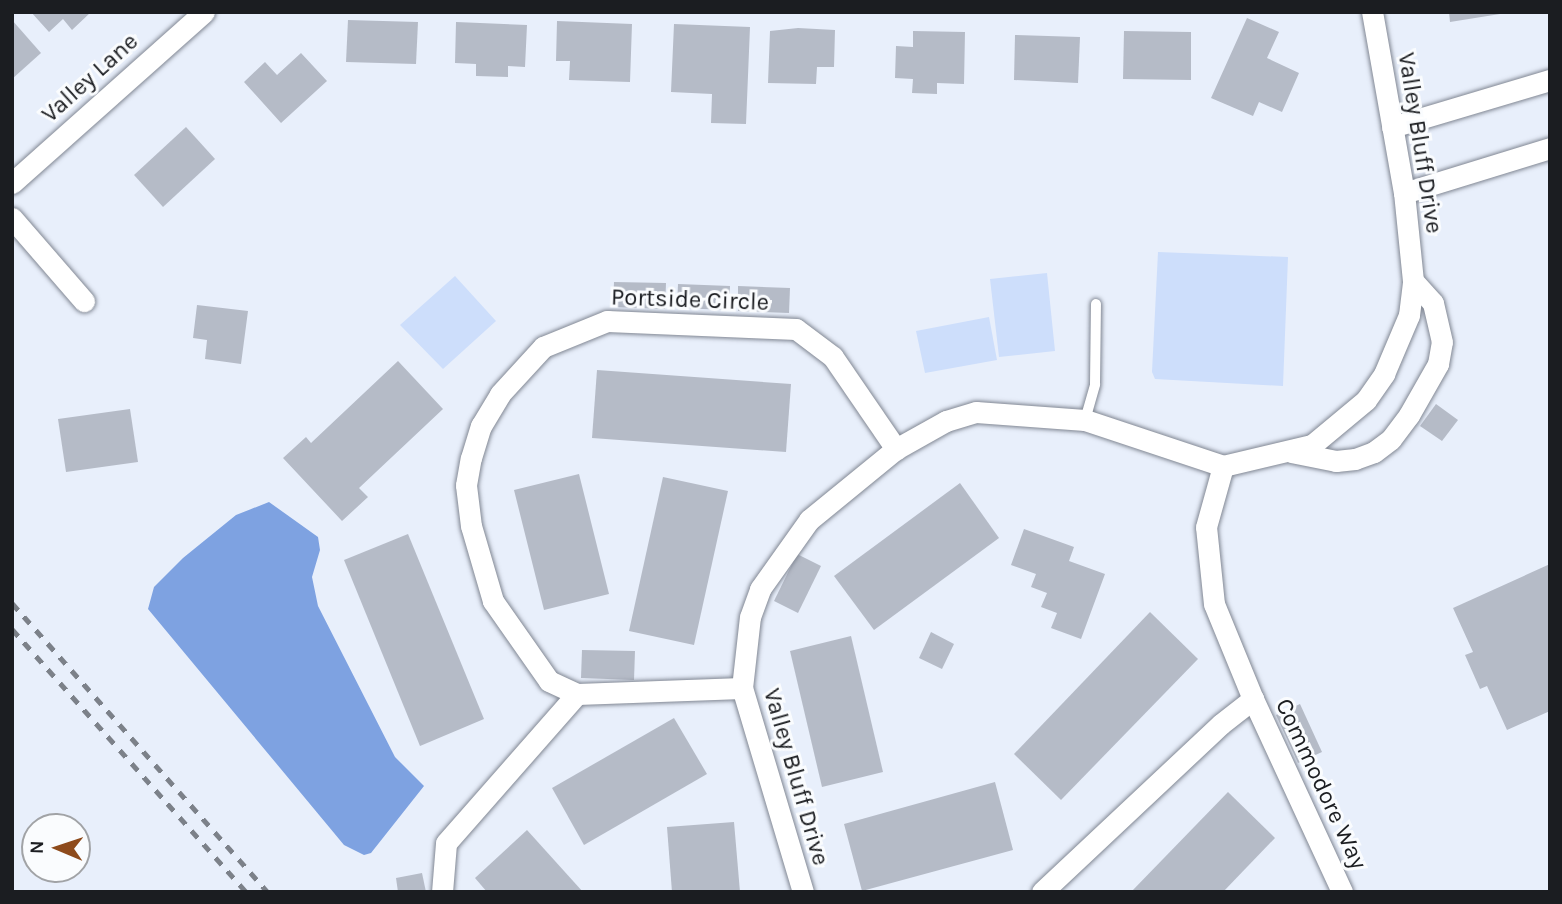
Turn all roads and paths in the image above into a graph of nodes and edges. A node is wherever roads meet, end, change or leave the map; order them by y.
1 (204, 12) edge
2 (1372, 12) edge
3 (1550, 80) edge
4 (1392, 127) junction
5 (1550, 148) edge
6 (12, 183) edge
7 (1404, 193) junction
8 (12, 218) edge
9 (1413, 282) junction
10 (84, 301) dead end
11 (1096, 304) dead end
12 (1085, 420) junction
13 (896, 449) junction
14 (1291, 452) junction
15 (1223, 466) junction
16 (742, 688) junction
17 (577, 694) junction
18 (1253, 699) junction
19 (442, 892) edge
20 (803, 892) edge
21 (1042, 892) edge
22 (1342, 892) edge

1 - 6 street, Valley Lane
2 - 4 street, Valley Bluff Drive
3 - 4 street
4 - 7 street, Valley Bluff Drive
5 - 7 street
7 - 9 street, Valley Bluff Drive
8 - 10 street
9 - 14 street, Valley Bluff Drive
9 - 14 street, Valley Bluff Drive
11 - 12 lane
12 - 13 street, Valley Bluff Drive
12 - 15 street, Valley Bluff Drive
13 - 16 street, Valley Bluff Drive
13 - 17 street, Portside Circle
14 - 15 street, Valley Bluff Drive
15 - 18 street
16 - 17 street, Portside Circle
16 - 20 street, Valley Bluff Drive
17 - 19 street
18 - 21 street
18 - 22 street, Commodore Way

